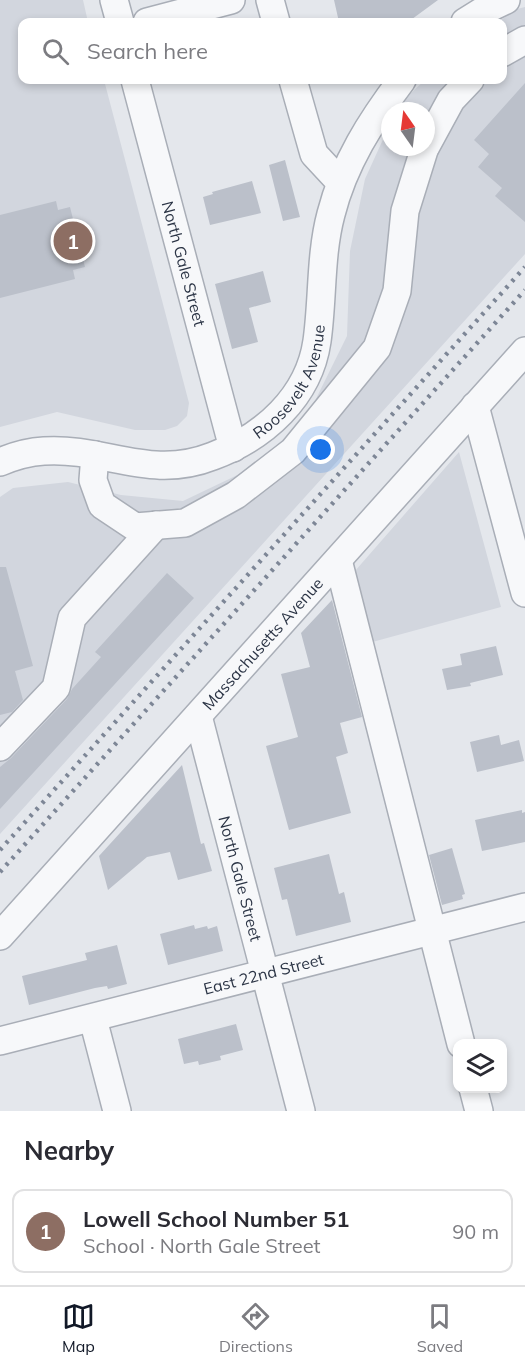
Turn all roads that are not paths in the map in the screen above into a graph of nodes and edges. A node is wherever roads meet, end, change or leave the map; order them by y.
1 (114, 0) edge
2 (231, 0) edge
3 (270, 0) edge
4 (506, 0) edge
5 (119, 18) edge
6 (162, 18) edge
7 (275, 18) edge
8 (472, 18) edge
9 (525, 40) edge
10 (507, 50) edge
11 (136, 84) edge
12 (293, 84) edge
13 (399, 84) edge
14 (466, 84) edge
15 (435, 129) edge
16 (423, 156) edge
17 (340, 183) junction
18 (525, 351) edge
19 (476, 406) junction
20 (233, 448) junction
21 (95, 455) junction
22 (0, 462) edge
23 (156, 525) junction
24 (338, 560) junction
25 (525, 593) edge
26 (198, 716) junction
27 (0, 747) edge
28 (525, 907) edge
29 (432, 931) junction
30 (0, 936) edge
31 (265, 973) junction
32 (93, 1019) junction
33 (460, 1039) edge
34 (0, 1041) edge
35 (474, 1093) edge
36 (117, 1111) edge
37 (301, 1111) edge
38 (478, 1111) edge

1 - 5 street
2 - 6 street
3 - 7 street
4 - 8 street
9 - 10 street
11 - 20 street, North Gale Street
12 - 17 street
13 - 17 street, Roosevelt Avenue
14 - 15 street
16 - 23 street
17 - 20 street, Roosevelt Avenue
18 - 19 street, Massachusetts Avenue
19 - 24 street, Massachusetts Avenue
19 - 25 street
20 - 21 street, Roosevelt Avenue
21 - 22 street, Roosevelt Avenue
21 - 23 street
23 - 27 street
24 - 26 street, Massachusetts Avenue
24 - 29 street
26 - 30 street, Massachusetts Avenue
26 - 31 street, North Gale Street
28 - 29 street, East 22nd Street
29 - 31 street, East 22nd Street
29 - 33 street
31 - 32 street, East 22nd Street
31 - 37 street, North Gale Street
32 - 34 street, East 22nd Street
32 - 36 street
35 - 38 street

